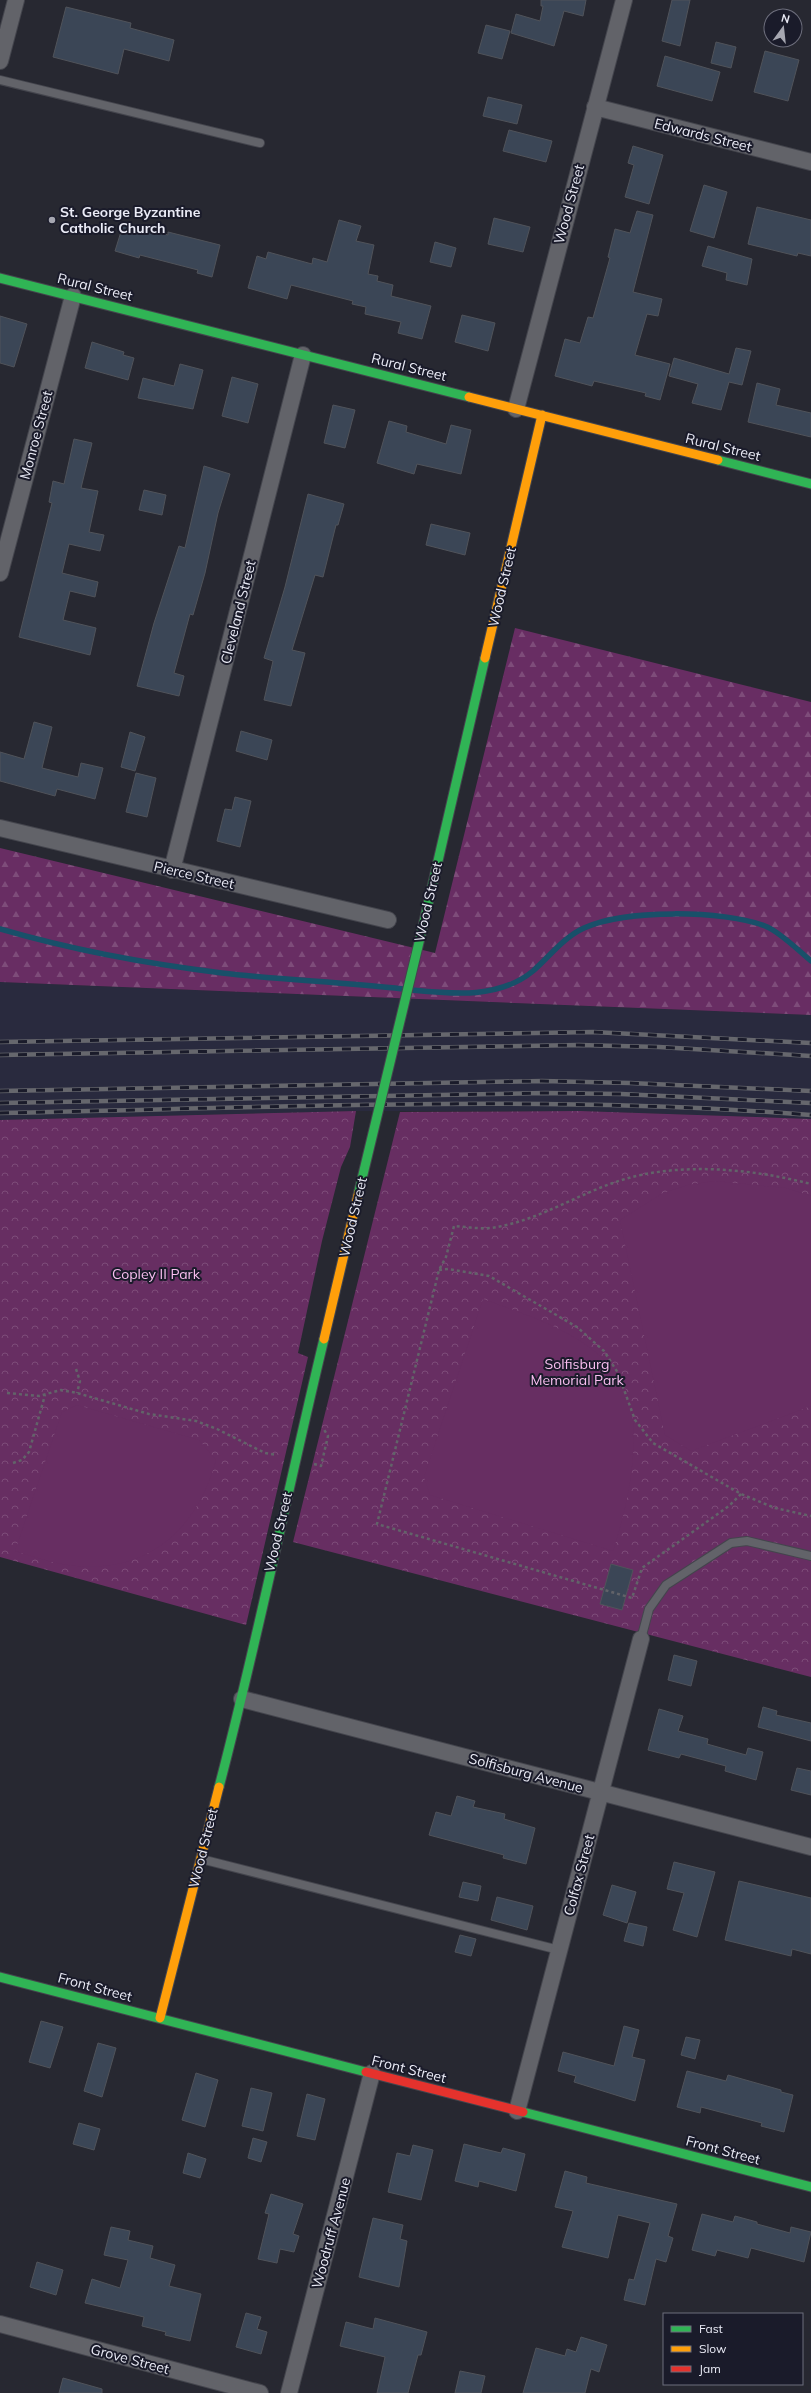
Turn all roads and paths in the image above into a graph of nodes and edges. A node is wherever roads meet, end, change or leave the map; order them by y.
1 (16, 0) edge
2 (624, 0) edge
3 (0, 61) edge
4 (0, 80) edge
5 (595, 107) junction
6 (260, 143) dead end
7 (811, 162) edge
8 (0, 278) edge
9 (72, 296) junction
10 (303, 355) junction
11 (516, 409) junction
12 (542, 415) junction
13 (811, 484) edge
14 (0, 573) edge
15 (0, 828) edge
16 (172, 870) junction
17 (388, 920) dead end
18 (811, 1184) edge
19 (438, 1270) junction
20 (76, 1369) dead end
21 (7, 1393) dead end
22 (77, 1393) junction
23 (45, 1394) junction
24 (283, 1457) dead end
25 (13, 1463) dead end
26 (741, 1494) junction
27 (811, 1516) edge
28 (811, 1556) edge
29 (641, 1639) joint
30 (242, 1699) junction
31 (601, 1793) junction
32 (811, 1847) edge
33 (200, 1859) junction
34 (559, 1950) junction
35 (0, 1976) edge
36 (160, 2018) junction
37 (372, 2074) junction
38 (517, 2111) junction
39 (811, 2187) edge
40 (0, 2324) edge
41 (260, 2393) edge
42 (289, 2393) edge

1 - 3 street
2 - 5 street, Wood Street
4 - 6 lane
5 - 7 street, Edwards Street
5 - 11 street, Wood Street
8 - 9 street, Rural Street
9 - 10 street, Rural Street
9 - 14 street, Monroe Street
10 - 11 street, Rural Street
10 - 16 street, Cleveland Street
11 - 12 street, Rural Street
12 - 13 street, Rural Street
12 - 30 street, Wood Street, bridge
15 - 16 street, Pierce Street
16 - 17 street, Pierce Street
18 - 19 path
19 - 26 path
19 - 26 path
20 - 22 path
21 - 23 path
22 - 23 path
22 - 24 path
23 - 25 path
26 - 27 path
28 - 29 lane
29 - 31 street, Colfax Street
30 - 31 street, Solfisburg Avenue
30 - 33 street, Wood Street
31 - 32 street, Solfisburg Avenue
31 - 34 street, Colfax Street
33 - 34 lane
33 - 36 street, Wood Street
34 - 38 street, Colfax Street
35 - 36 street, Front Street
36 - 37 street, Front Street
37 - 38 street, Front Street
37 - 42 street, Woodruff Avenue
38 - 39 street, Front Street
40 - 41 street, Grove Street

